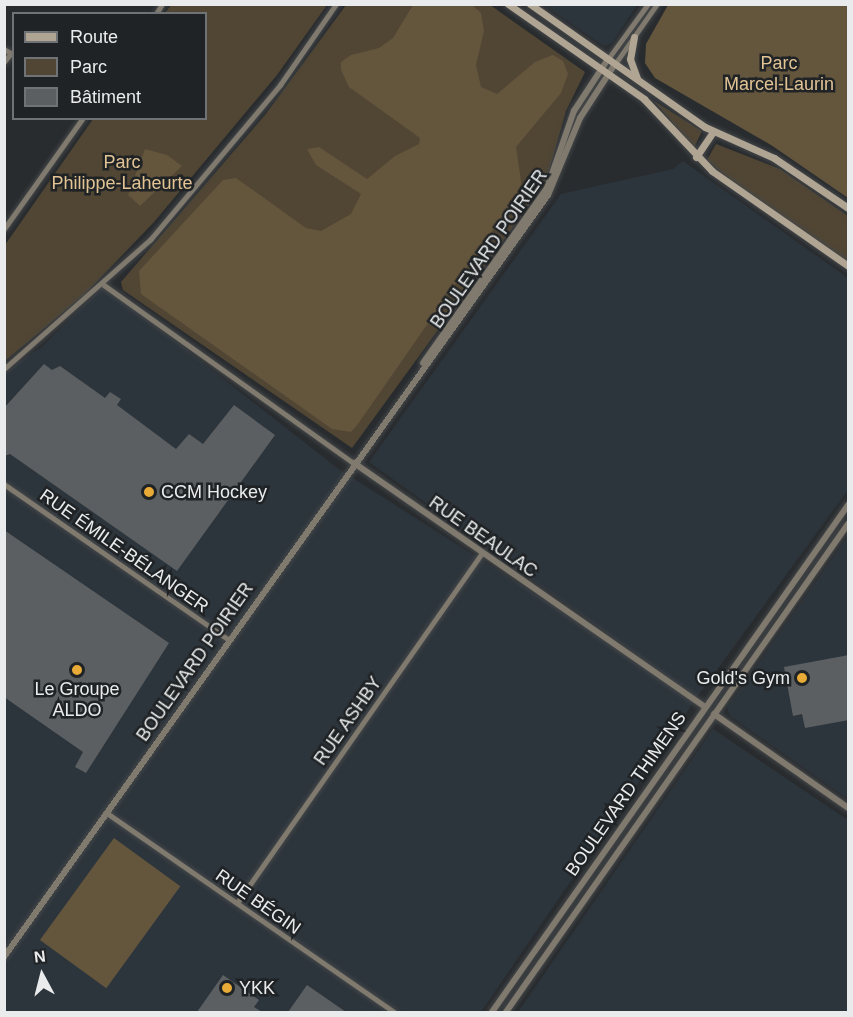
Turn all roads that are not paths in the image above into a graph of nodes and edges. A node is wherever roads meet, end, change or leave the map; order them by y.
1 (336, 4) edge
2 (508, 4) edge
3 (530, 4) edge
4 (648, 4) edge
5 (657, 4) edge
6 (634, 38) junction
7 (4, 49) edge
8 (12, 54) edge
9 (4, 62) edge
10 (612, 62) junction
11 (605, 71) junction
12 (637, 80) junction
13 (82, 120) edge
14 (713, 132) junction
15 (696, 157) junction
16 (849, 208) edge
17 (4, 229) edge
18 (849, 266) edge
19 (104, 285) junction
20 (4, 369) edge
21 (354, 463) junction
22 (4, 484) edge
23 (849, 505) edge
24 (849, 524) edge
25 (480, 554) junction
26 (229, 640) junction
27 (705, 707) junction
28 (714, 714) junction
29 (849, 808) edge
30 (107, 813) junction
31 (237, 903) junction
32 (550, 929) junction
33 (560, 935) junction
34 (4, 957) edge
35 (506, 993) junction
36 (516, 999) junction
37 (394, 1012) edge
38 (492, 1012) edge
39 (506, 1012) edge

1 - 19 street
2 - 11 main road
3 - 10 main road
4 - 10 street, BOULEVARD POIRIER
5 - 6 street, BOULEVARD POIRIER
6 - 10 street, BOULEVARD POIRIER
6 - 12 main road
7 - 8 street
8 - 9 street
10 - 11 street, BOULEVARD POIRIER
10 - 12 main road
11 - 15 main road
11 - 21 street, BOULEVARD POIRIER
12 - 14 main road
13 - 17 street
14 - 15 main road
14 - 16 main road
15 - 18 main road
19 - 20 street
19 - 21 street, RUE BEAULAC
21 - 25 street, RUE BEAULAC
21 - 26 street, BOULEVARD POIRIER
22 - 26 street, RUE ÉMILE-BÉLANGER
23 - 27 street, BOULEVARD THIMENS
24 - 28 street, BOULEVARD THIMENS
25 - 27 street, RUE BEAULAC
25 - 31 street, RUE ASHBY
26 - 30 street, BOULEVARD POIRIER
27 - 28 street, RUE BEAULAC
27 - 32 street, BOULEVARD THIMENS
28 - 29 street, RUE BEAULAC
28 - 33 street, BOULEVARD THIMENS
30 - 31 street, RUE BÉGIN
30 - 34 street, BOULEVARD POIRIER
31 - 37 street, RUE BÉGIN
32 - 33 street
32 - 35 street, BOULEVARD THIMENS
33 - 36 street, BOULEVARD THIMENS
35 - 36 street
35 - 38 street, BOULEVARD THIMENS
36 - 39 street, BOULEVARD THIMENS

